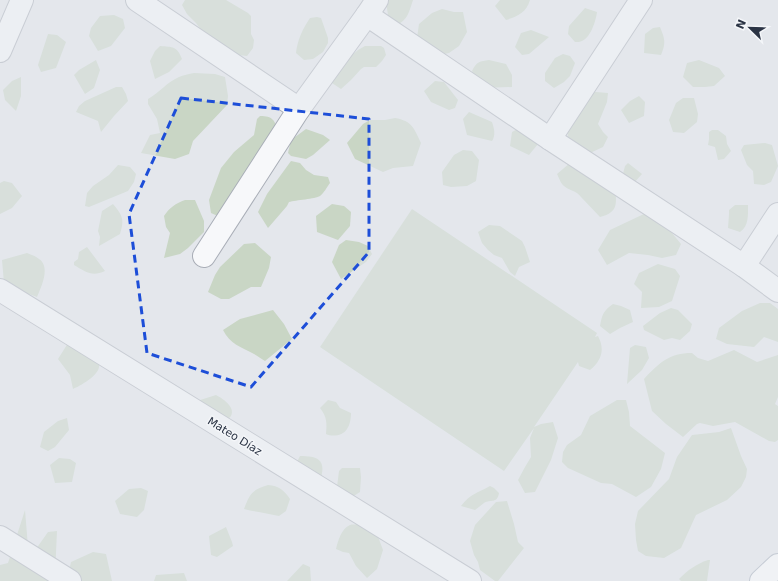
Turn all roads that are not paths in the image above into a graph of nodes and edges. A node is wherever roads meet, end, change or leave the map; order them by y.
1 (22, 0) edge
2 (137, 0) edge
3 (641, 0) edge
4 (372, 8) edge
5 (0, 51) edge
6 (298, 109) junction
7 (550, 139) junction
8 (778, 214) edge
9 (204, 256) dead end
10 (744, 266) junction
11 (0, 290) edge
12 (778, 291) edge
13 (0, 537) edge
14 (778, 565) edge
15 (70, 581) edge
16 (470, 581) edge
17 (761, 581) edge

1 - 5 street
2 - 6 street
3 - 7 street
4 - 6 street
4 - 7 street
6 - 9 street
7 - 10 street
8 - 10 street
10 - 12 street
11 - 16 street, Mateo Díaz
13 - 15 street
14 - 17 main road

